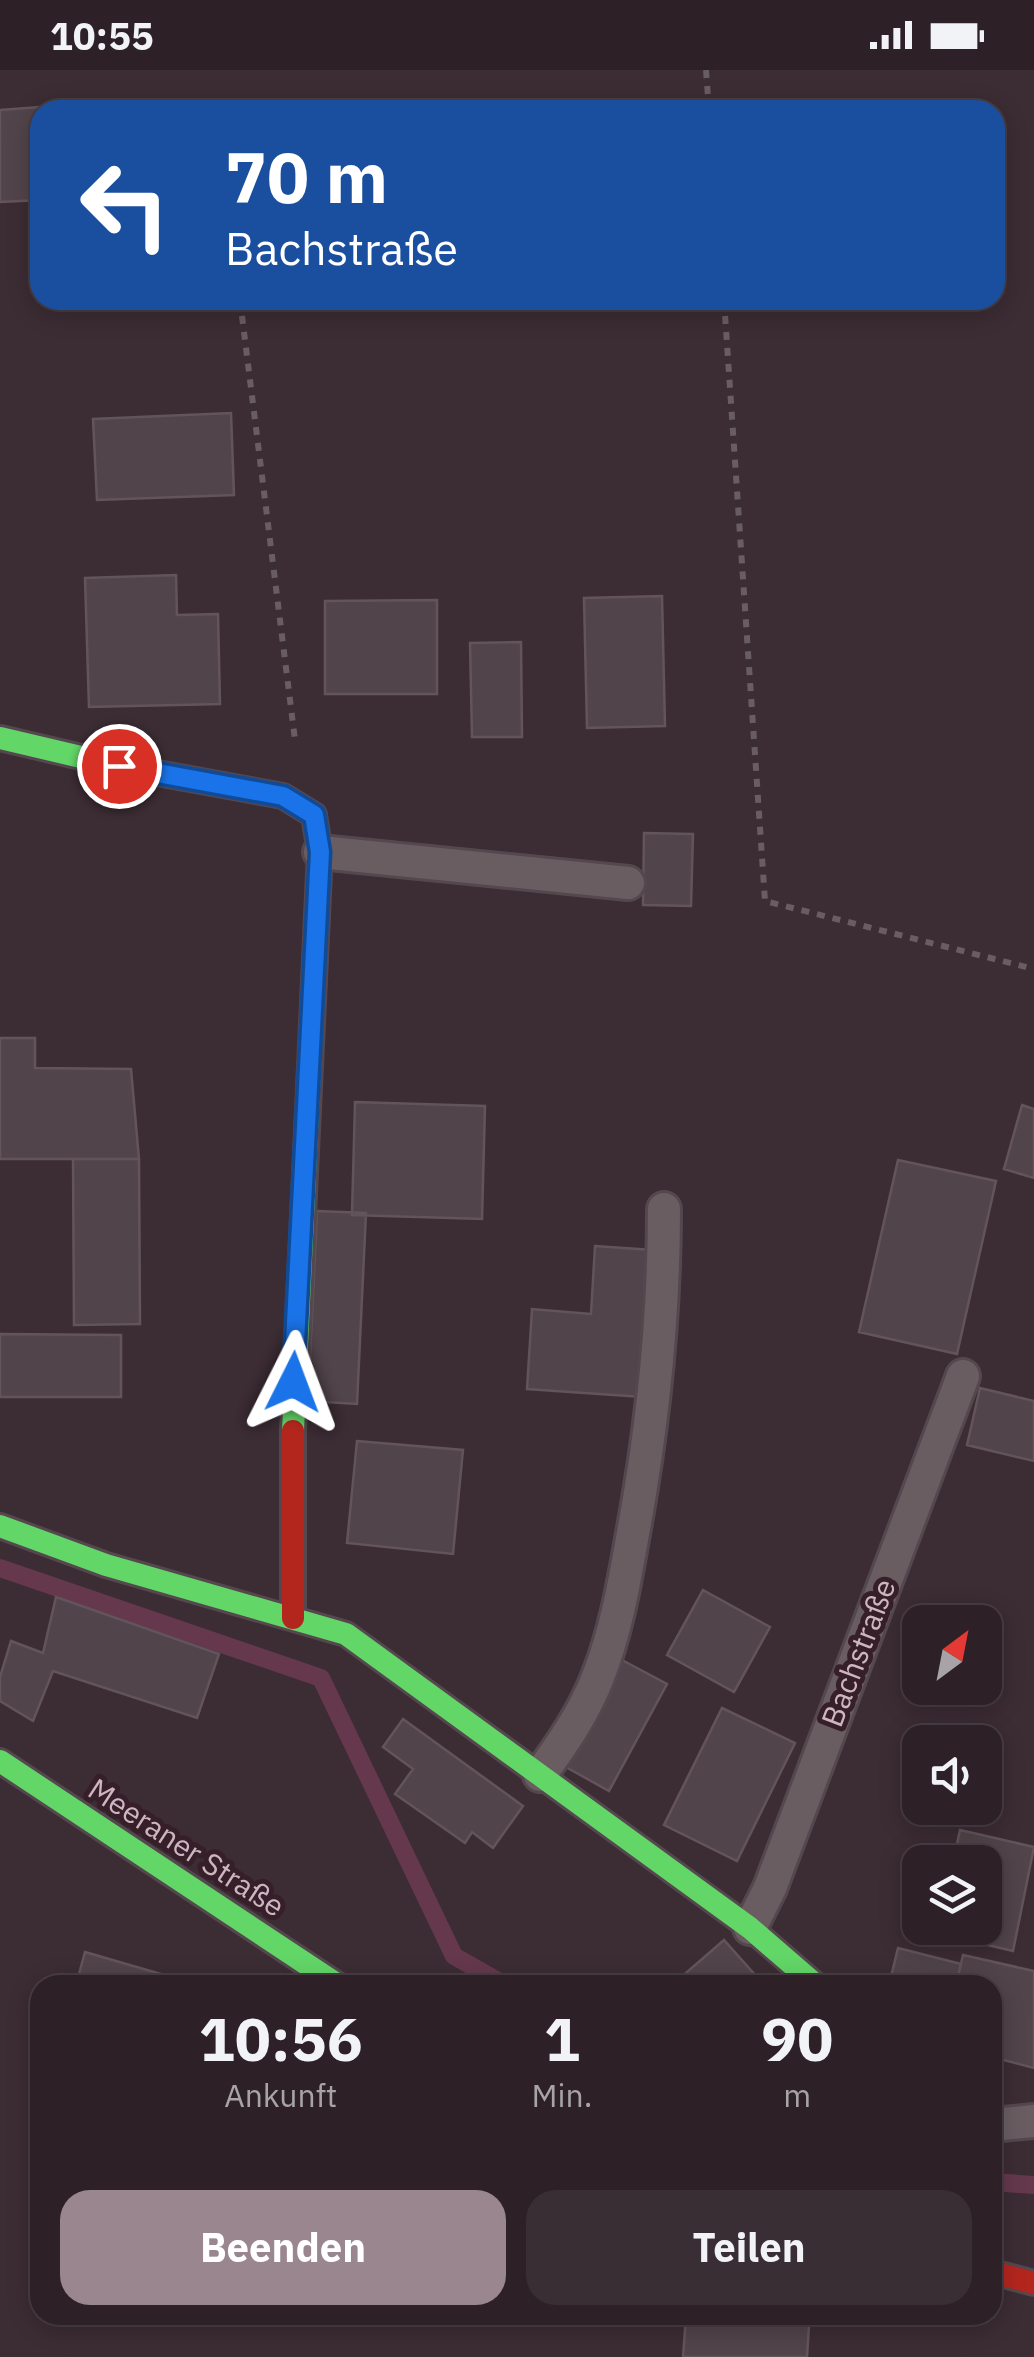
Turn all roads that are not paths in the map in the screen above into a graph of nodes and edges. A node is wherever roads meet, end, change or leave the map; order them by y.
1 (0, 738) edge
2 (320, 852) junction
3 (628, 882) dead end
4 (664, 1209) dead end
5 (963, 1376) dead end
6 (0, 1526) edge
7 (293, 1618) junction
8 (0, 1761) edge
9 (540, 1774) junction
10 (750, 1928) junction
11 (323, 1975) edge
12 (804, 1975) edge
13 (1034, 2121) edge
14 (1002, 2124) edge
15 (1002, 2274) edge
16 (1034, 2282) edge

1 - 2 street
2 - 3 lane
2 - 7 street
4 - 9 lane
5 - 10 lane, Bachstraße
6 - 7 street
7 - 9 street
8 - 11 street, Meeraner Straße
9 - 10 street
10 - 12 street
13 - 14 lane
15 - 16 street

